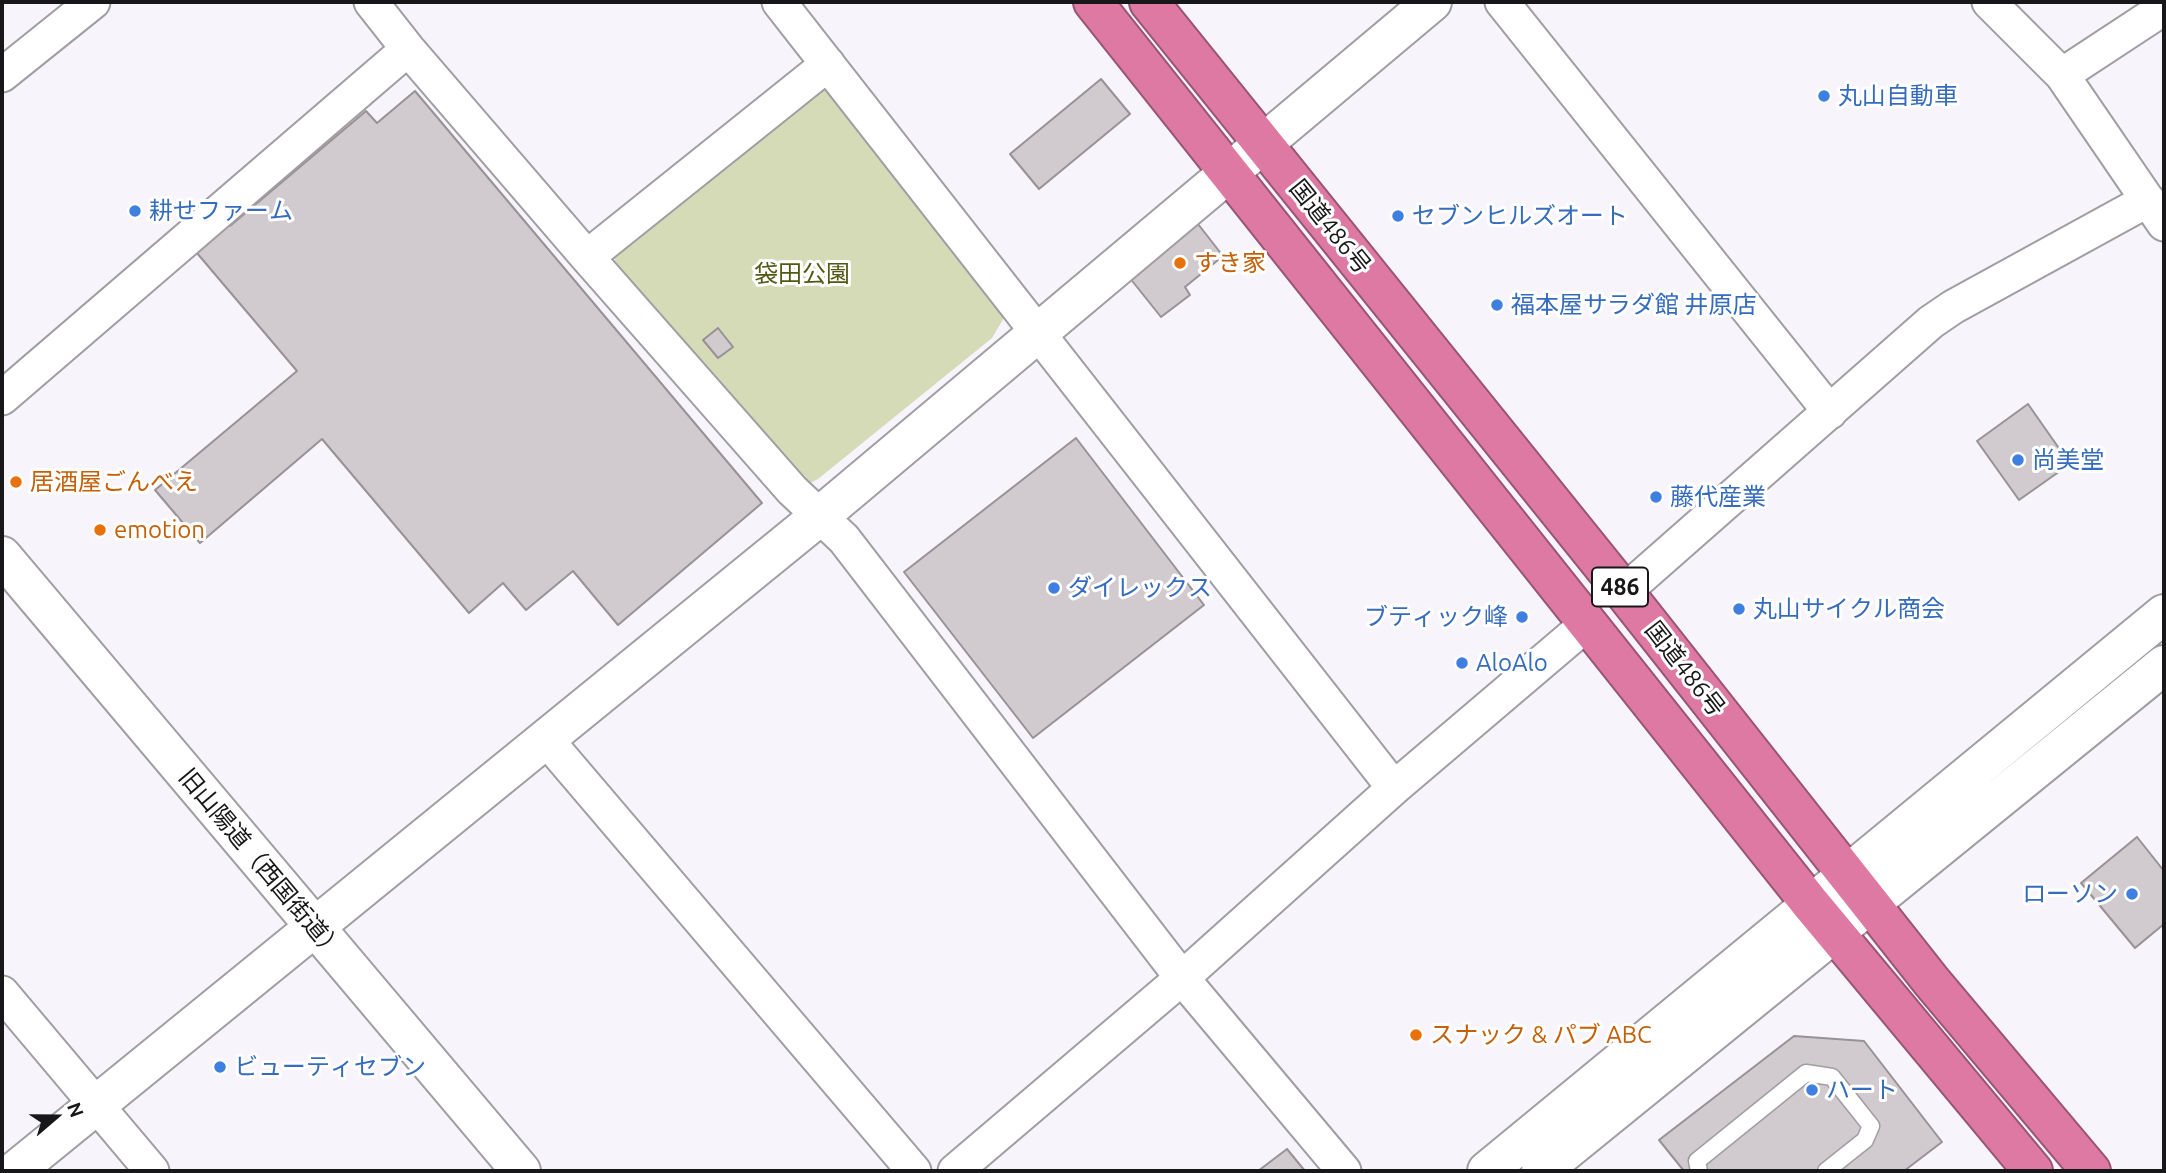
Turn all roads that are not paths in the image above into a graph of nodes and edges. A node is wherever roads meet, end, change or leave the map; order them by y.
1 (93, 2) edge
2 (371, 2) edge
3 (779, 2) edge
4 (1093, 2) edge
5 (1150, 2) edge
6 (1432, 2) edge
7 (1502, 2) edge
8 (1989, 2) edge
9 (2164, 8) edge
10 (408, 49) junction
11 (828, 64) junction
12 (2, 75) edge
13 (2062, 75) junction
14 (1263, 143) junction
15 (1228, 172) junction
16 (2156, 212) edge
17 (587, 257) junction
18 (1040, 334) junction
19 (2, 398) edge
20 (1830, 412) junction
21 (821, 515) junction
22 (2, 556) edge
23 (1624, 592) junction
24 (2164, 614) edge
25 (1588, 623) junction
26 (2164, 664) edge
27 (545, 738) junction
28 (1394, 788) junction
29 (1846, 874) junction
30 (1810, 903) junction
31 (1871, 906) junction
32 (315, 927) junction
33 (1835, 934) junction
34 (1182, 978) junction
35 (2, 993) edge
36 (96, 1104) junction
37 (15, 1171) edge
38 (152, 1171) edge
39 (521, 1171) edge
40 (914, 1171) edge
41 (955, 1171) edge
42 (1344, 1171) edge
43 (1487, 1171) edge
44 (1541, 1171) edge
45 (1699, 1171) edge
46 (1826, 1171) edge
47 (2033, 1171) edge
48 (2091, 1171) edge

1 - 12 street
2 - 10 street
3 - 11 street
4 - 15 highway, 国道486号 / 486
5 - 14 highway, 国道486号 / 486
6 - 14 street
7 - 20 street
8 - 13 street
9 - 13 street
10 - 17 street
10 - 19 street
11 - 17 street
11 - 18 street
13 - 16 street
14 - 15 street
14 - 23 highway, 国道486号 / 486
15 - 18 street
15 - 25 highway, 国道486号 / 486
16 - 20 street
17 - 21 street
18 - 21 street
18 - 28 street
20 - 23 street
21 - 27 street
21 - 34 street
22 - 32 street, 旧山陽道（西国街道）
23 - 29 highway, 国道486号 / 486
24 - 29 street
25 - 28 street
25 - 30 highway, 国道486号 / 486
26 - 31 street
27 - 32 street
27 - 40 street
28 - 34 street
29 - 30 street
29 - 31 highway, 国道486号 / 486
30 - 33 highway, 国道486号 / 486
30 - 43 street
31 - 33 street
31 - 48 highway, 国道486号 / 486
32 - 36 street
32 - 39 street, 旧山陽道（西国街道）
33 - 44 street
33 - 47 highway, 国道486号 / 486
34 - 41 street
34 - 42 street
35 - 36 street
36 - 37 street
36 - 38 street
45 - 46 lane

